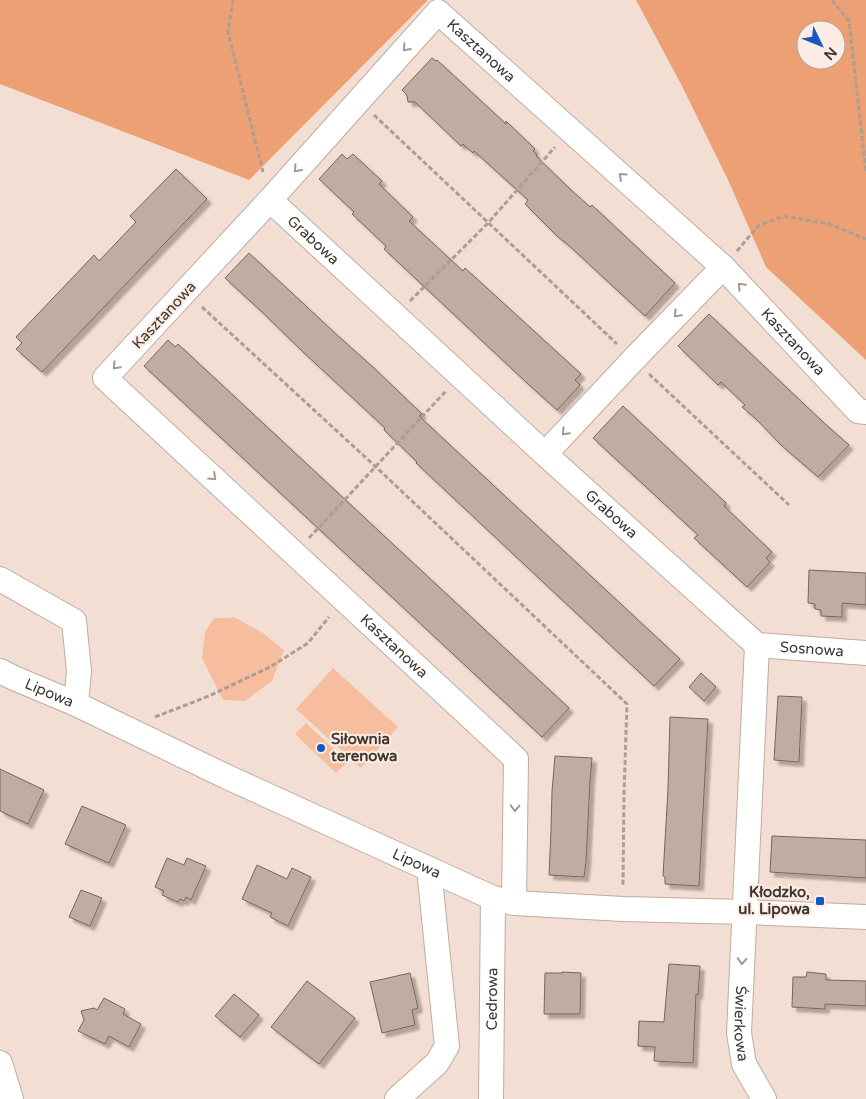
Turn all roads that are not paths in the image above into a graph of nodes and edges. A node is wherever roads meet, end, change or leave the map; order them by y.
1 (440, 6) edge
2 (270, 200) junction
3 (723, 267) junction
4 (866, 412) edge
5 (545, 454) junction
6 (0, 578) edge
7 (758, 645) junction
8 (866, 653) edge
9 (0, 671) edge
10 (76, 704) junction
11 (429, 869) junction
12 (504, 901) junction
13 (744, 912) junction
14 (866, 918) edge
15 (0, 1063) edge
16 (11, 1099) edge
17 (397, 1099) edge
18 (491, 1099) edge
19 (764, 1099) edge

1 -> 2 street, Kasztanowa
3 -> 1 street, Kasztanowa
2 - 5 street, Grabowa
2 -> 12 street, Kasztanowa
4 -> 3 street, Kasztanowa
3 -> 5 street
5 - 7 street, Grabowa
6 - 10 street
7 - 8 street, Sosnowa
7 - 13 street
9 - 10 street, Lipowa
10 - 11 street, Lipowa
11 - 12 street, Lipowa
11 - 17 street
12 - 13 street, Lipowa
12 - 18 street, Cedrowa
13 - 14 street, Lipowa
13 -> 19 street, Świerkowa
15 - 16 street

